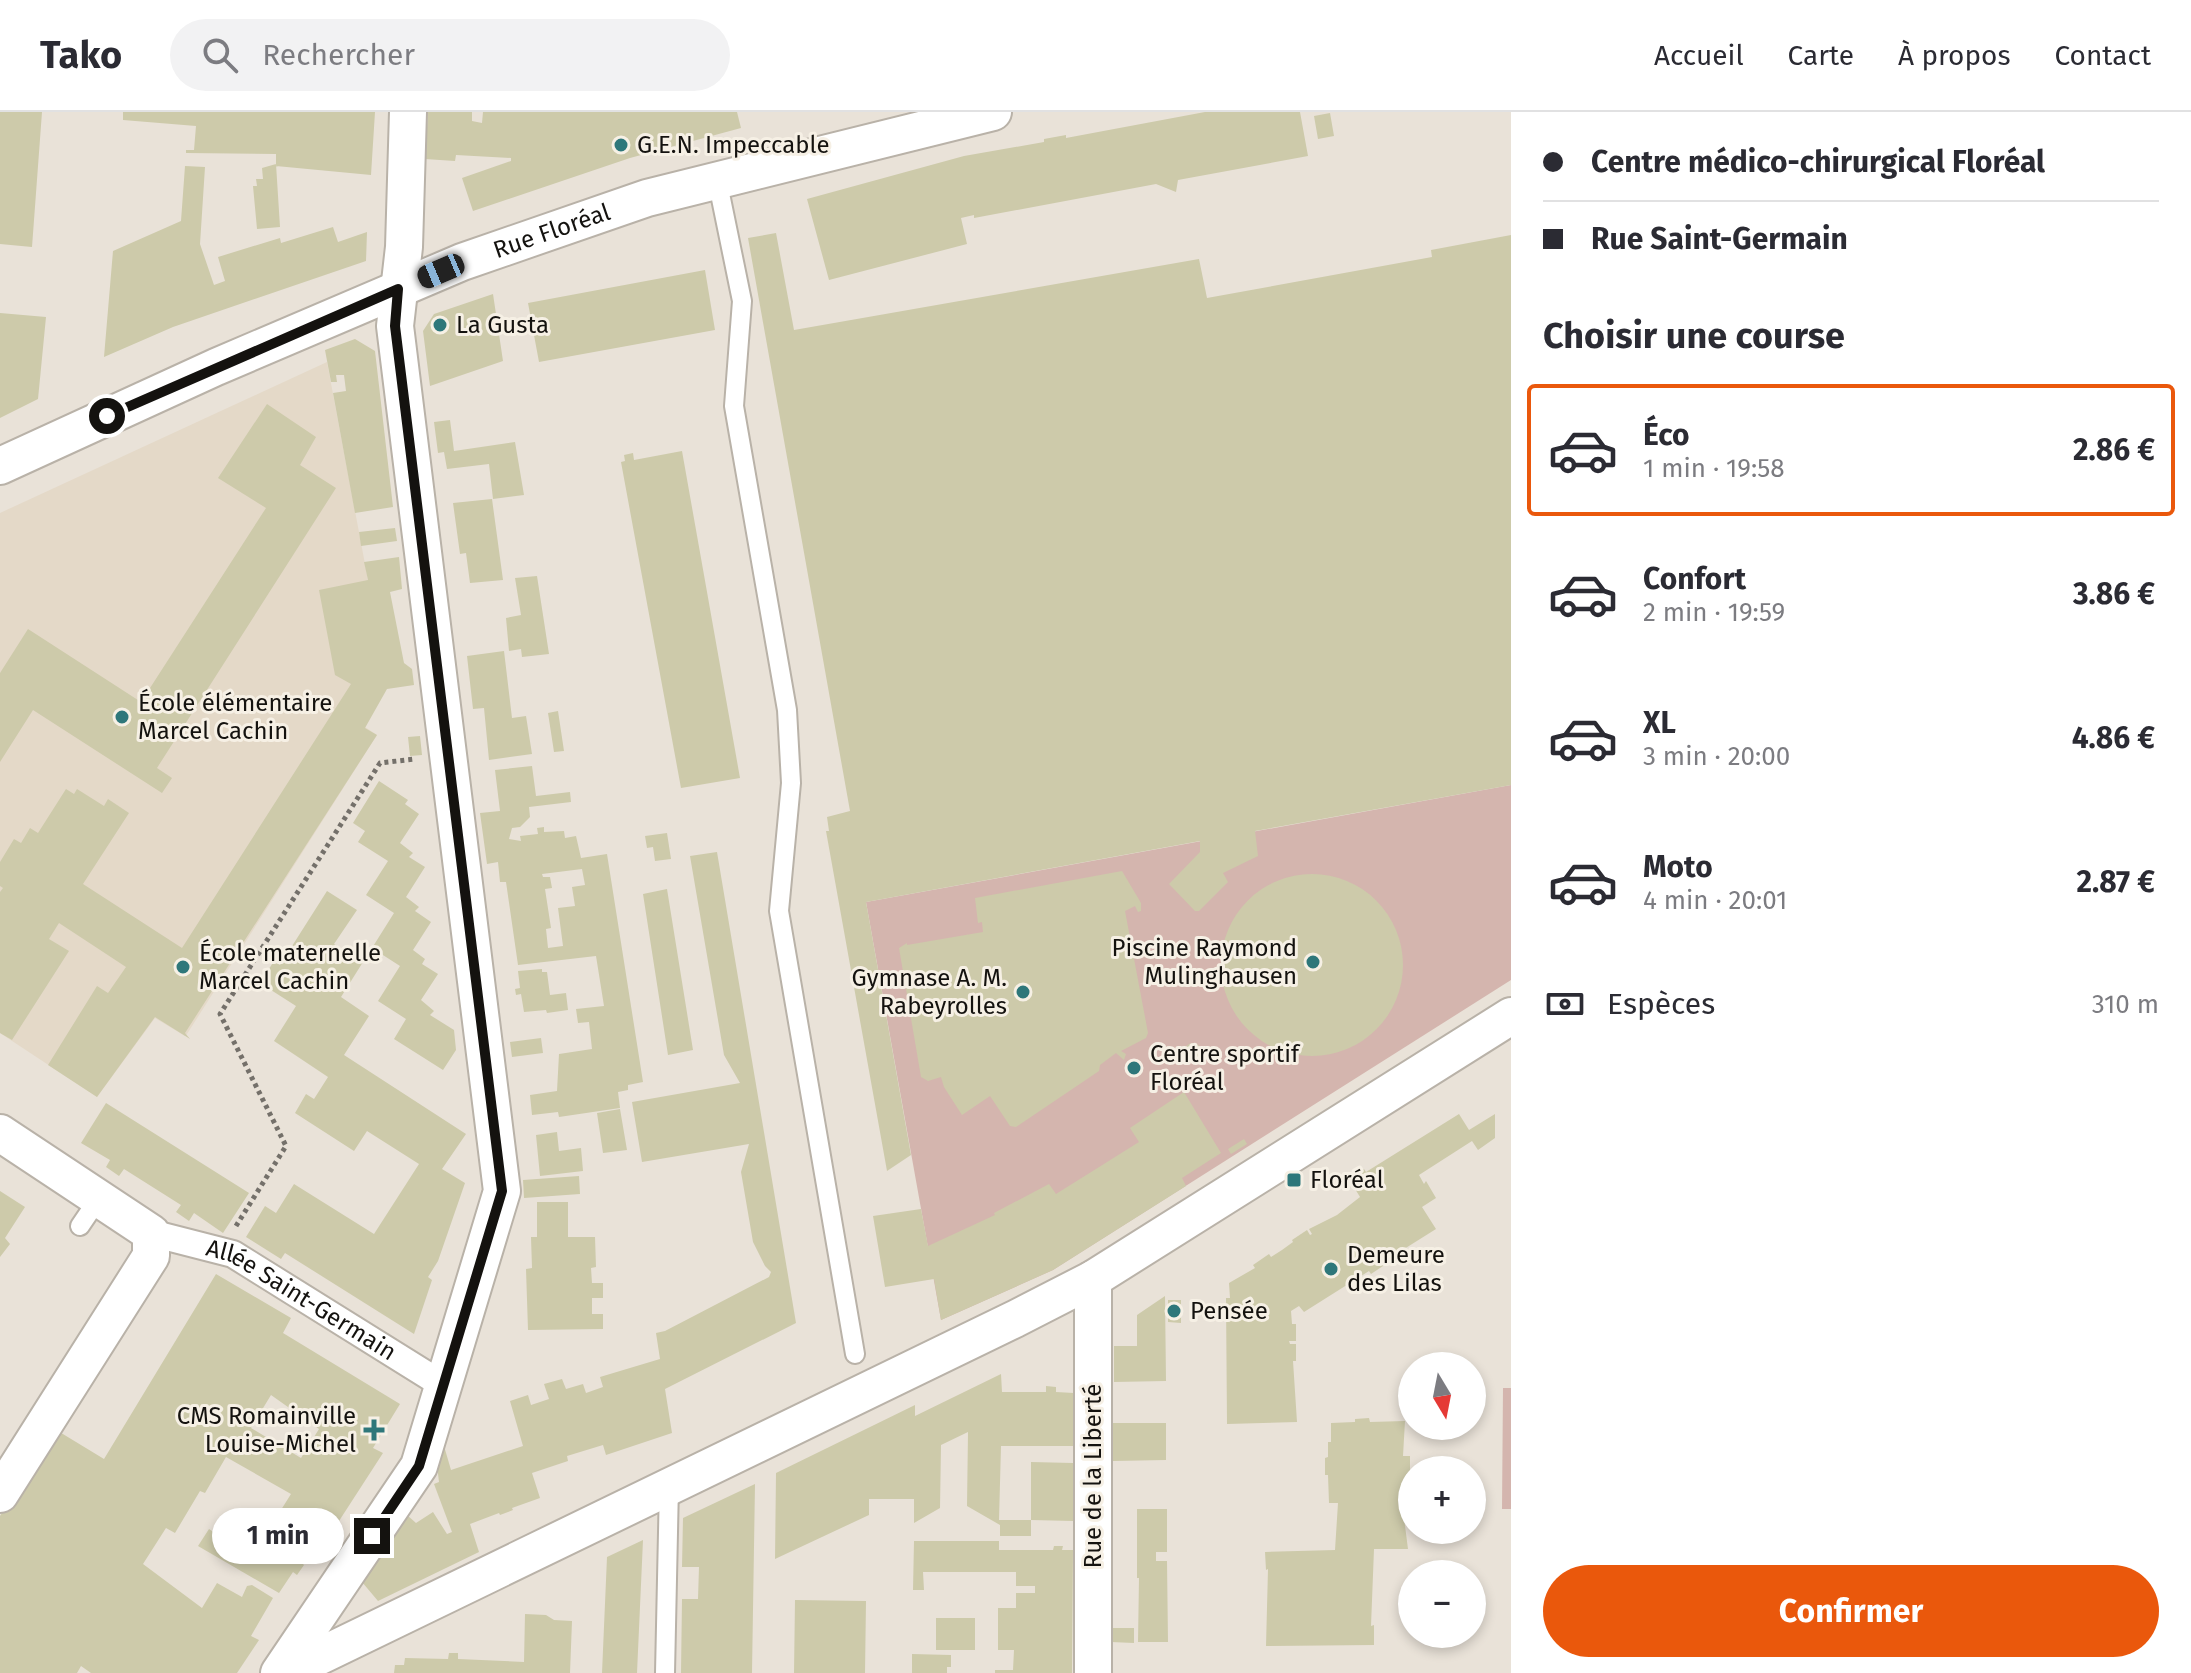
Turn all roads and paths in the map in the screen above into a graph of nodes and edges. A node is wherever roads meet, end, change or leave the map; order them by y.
1 (408, 112) edge
2 (993, 112) edge
3 (717, 179) junction
4 (398, 289) junction
5 (0, 466) edge
6 (448, 754) junction
7 (1511, 1016) edge
8 (0, 1133) edge
9 (151, 1233) junction
10 (220, 1251) junction
11 (1093, 1279) junction
12 (855, 1354) dead end
13 (443, 1385) junction
14 (669, 1485) junction
15 (0, 1494) edge
16 (282, 1673) edge
17 (665, 1673) edge
18 (1093, 1673) edge

1 - 4 street
2 - 3 street, Rue Floréal
3 - 4 street, Rue Floréal
3 - 12 lane
4 - 5 street, Rue Floréal
4 - 6 street
6 - 10 path
6 - 13 street
7 - 11 street
8 - 9 street
9 - 10 street, Allée Saint-Germain
9 - 15 street
10 - 13 street, Allée Saint-Germain
11 - 14 street
11 - 18 street, Rue de la Liberté
13 - 16 street
14 - 16 street
14 - 17 lane

